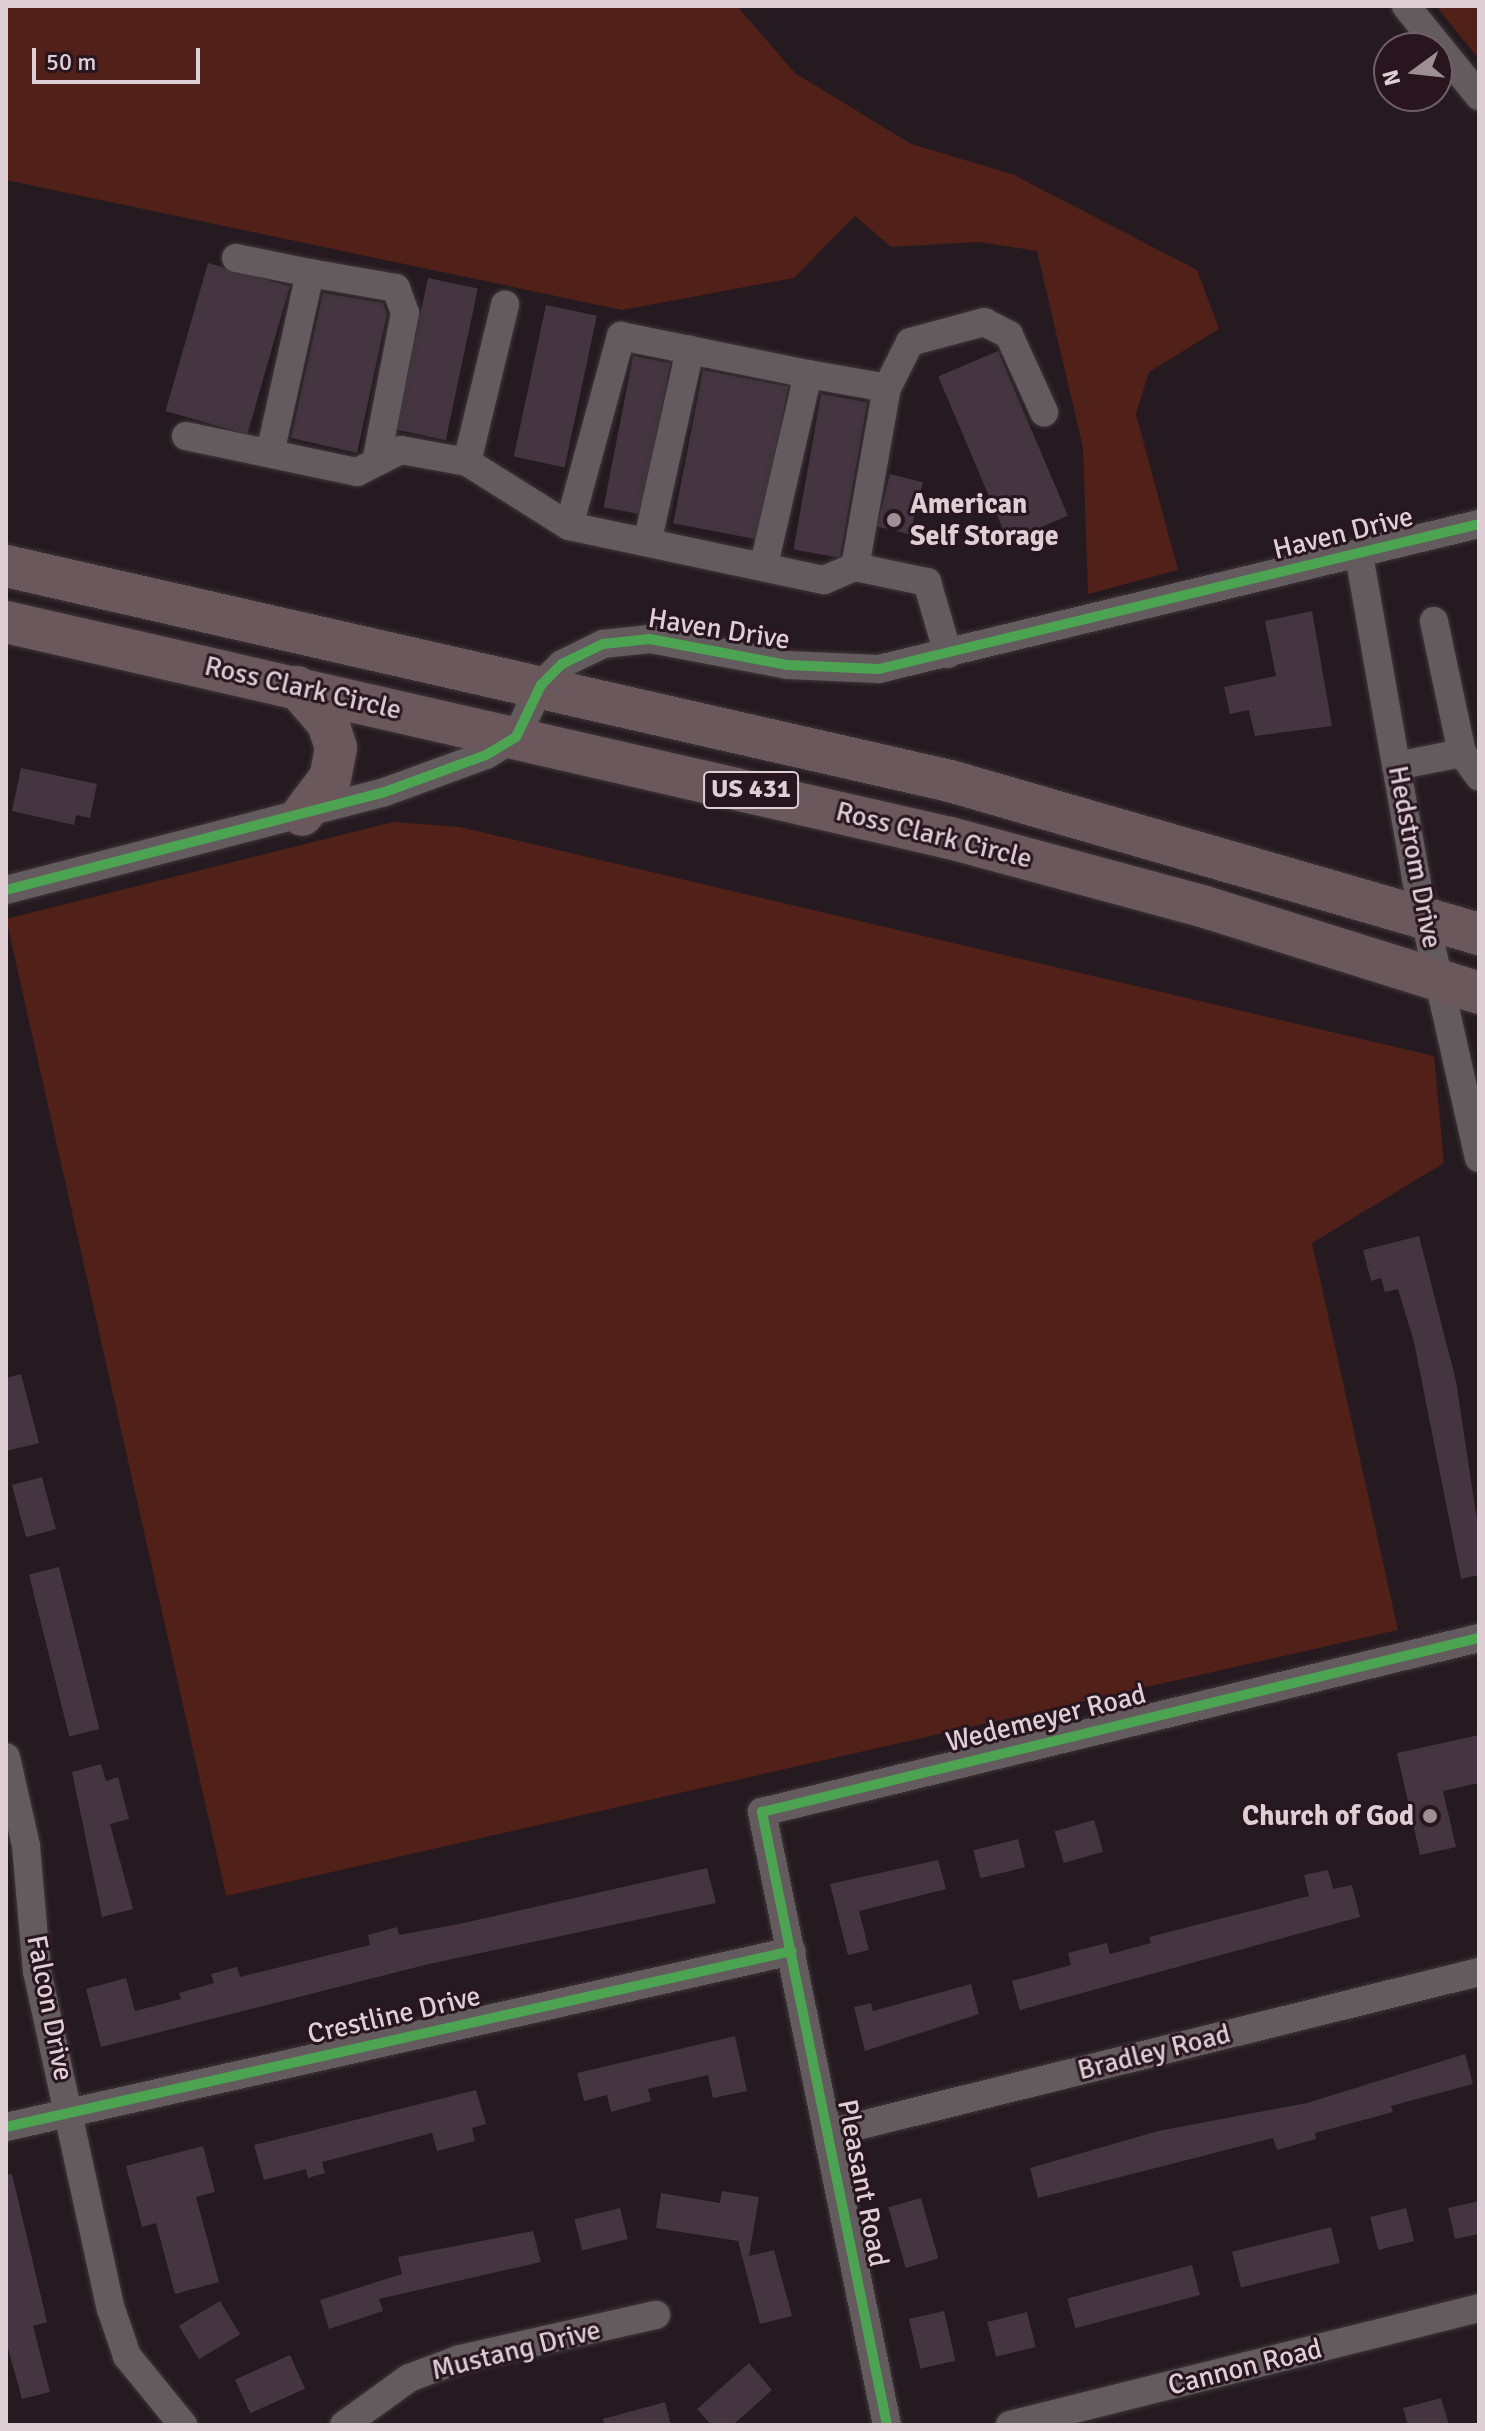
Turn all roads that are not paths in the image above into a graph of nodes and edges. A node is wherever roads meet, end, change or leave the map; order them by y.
1 (1406, 6) edge
2 (1479, 96) edge
3 (236, 258) dead end
4 (310, 273) junction
5 (505, 305) dead end
6 (690, 350) junction
7 (808, 374) junction
8 (887, 388) junction
9 (1044, 412) dead end
10 (186, 436) dead end
11 (270, 453) junction
12 (376, 462) junction
13 (467, 462) junction
14 (1479, 524) edge
15 (569, 526) junction
16 (648, 539) junction
17 (1359, 555) junction
18 (764, 564) junction
19 (6, 566) edge
20 (855, 567) junction
21 (1434, 621) dead end
22 (6, 622) edge
23 (948, 654) junction
24 (541, 685) junction
25 (297, 687) junction
26 (516, 737) junction
27 (1471, 765) edge
28 (1396, 766) junction
29 (302, 815) junction
30 (6, 890) edge
31 (1425, 916) junction
32 (1479, 934) edge
33 (1460, 987) edge
34 (1479, 1158) edge
35 (1479, 1638) edge
36 (6, 1757) edge
37 (792, 1951) junction
38 (1479, 1972) edge
39 (71, 2113) junction
40 (6, 2127) edge
41 (829, 2133) junction
42 (1479, 2308) edge
43 (656, 2315) dead end
44 (183, 2425) edge
45 (344, 2425) edge
46 (887, 2425) edge
47 (1010, 2425) edge

1 - 2 street
3 - 4 street
4 - 11 street
4 - 12 street
5 - 13 street
6 - 7 street
6 - 15 street
6 - 16 street
7 - 8 street
7 - 18 street
8 - 9 street
8 - 20 street
10 - 11 street
11 - 12 street
12 - 13 street
13 - 15 street
14 - 17 street, Haven Drive
15 - 16 street
16 - 18 street
17 - 23 street, Haven Drive
17 - 28 street, Hedstrom Drive
18 - 20 street
19 - 24 highway, Ross Clark Circle / US 431
20 - 23 street
21 - 27 street
22 - 25 highway, Ross Clark Circle / US 431
23 - 24 street, Haven Drive
24 - 26 street, Haven Drive
24 - 31 highway, Ross Clark Circle / US 431
25 - 26 highway, Ross Clark Circle / US 431
25 - 29 highway
26 - 29 street
26 - 33 highway, Ross Clark Circle / US 431
27 - 28 street
28 - 31 street, Hedstrom Drive
29 - 30 street
31 - 32 highway, Ross Clark Circle / US 431
31 - 33 street, Hedstrom Drive
33 - 34 street, Hedstrom Drive
35 - 37 street, Wedemeyer Road
36 - 39 street, Falcon Drive
37 - 39 street, Crestline Drive
37 - 41 street, Pleasant Road
38 - 41 street, Bradley Road
39 - 40 street, Crestline Drive
39 - 44 street, Falcon Drive
41 - 46 street, Pleasant Road
42 - 47 street, Cannon Road
43 - 45 street, Mustang Drive

